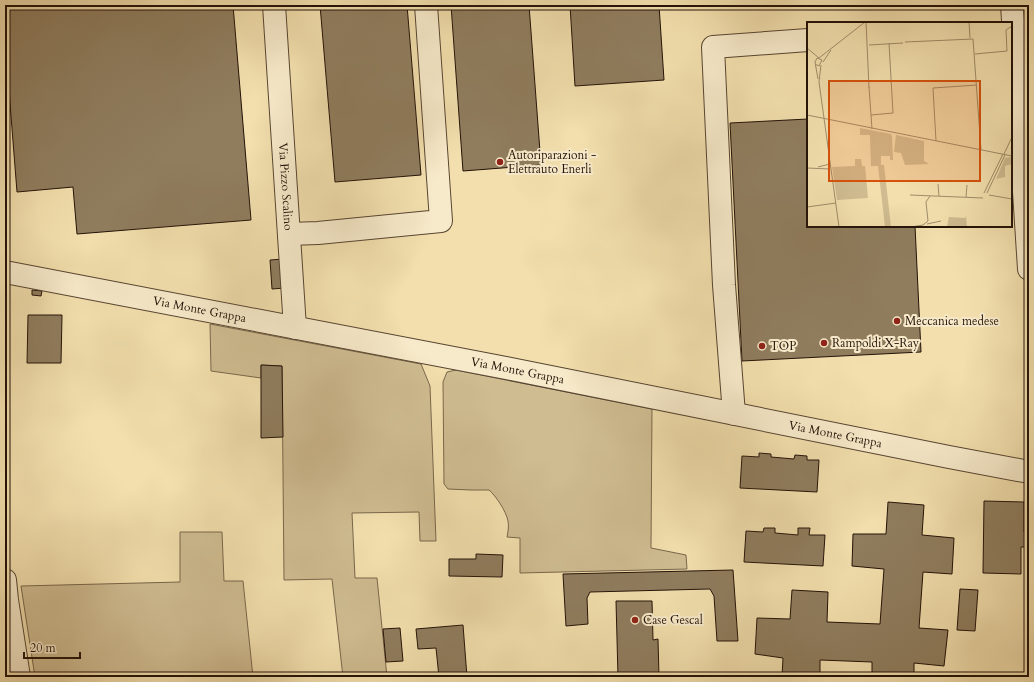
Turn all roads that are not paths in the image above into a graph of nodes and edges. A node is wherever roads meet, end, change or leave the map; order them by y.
1 (274, 5) edge
2 (283, 5) edge
3 (426, 5) edge
4 (1012, 19) edge
5 (807, 40) edge
6 (276, 46) junction
7 (289, 234) junction
8 (1029, 269) edge
9 (5, 272) edge
10 (295, 328) junction
11 (734, 414) junction
12 (1029, 472) edge
13 (6, 593) edge
14 (19, 677) edge

1 - 6 street, Via Pizzo Scalino
2 - 6 street, Via Pizzo Scalino
3 - 7 street
4 - 8 street
5 - 11 street
6 - 7 street, Via Pizzo Scalino
7 - 10 street, Via Pizzo Scalino
9 - 10 street, Via Monte Grappa
10 - 11 street, Via Monte Grappa
11 - 12 street, Via Monte Grappa
13 - 14 street

